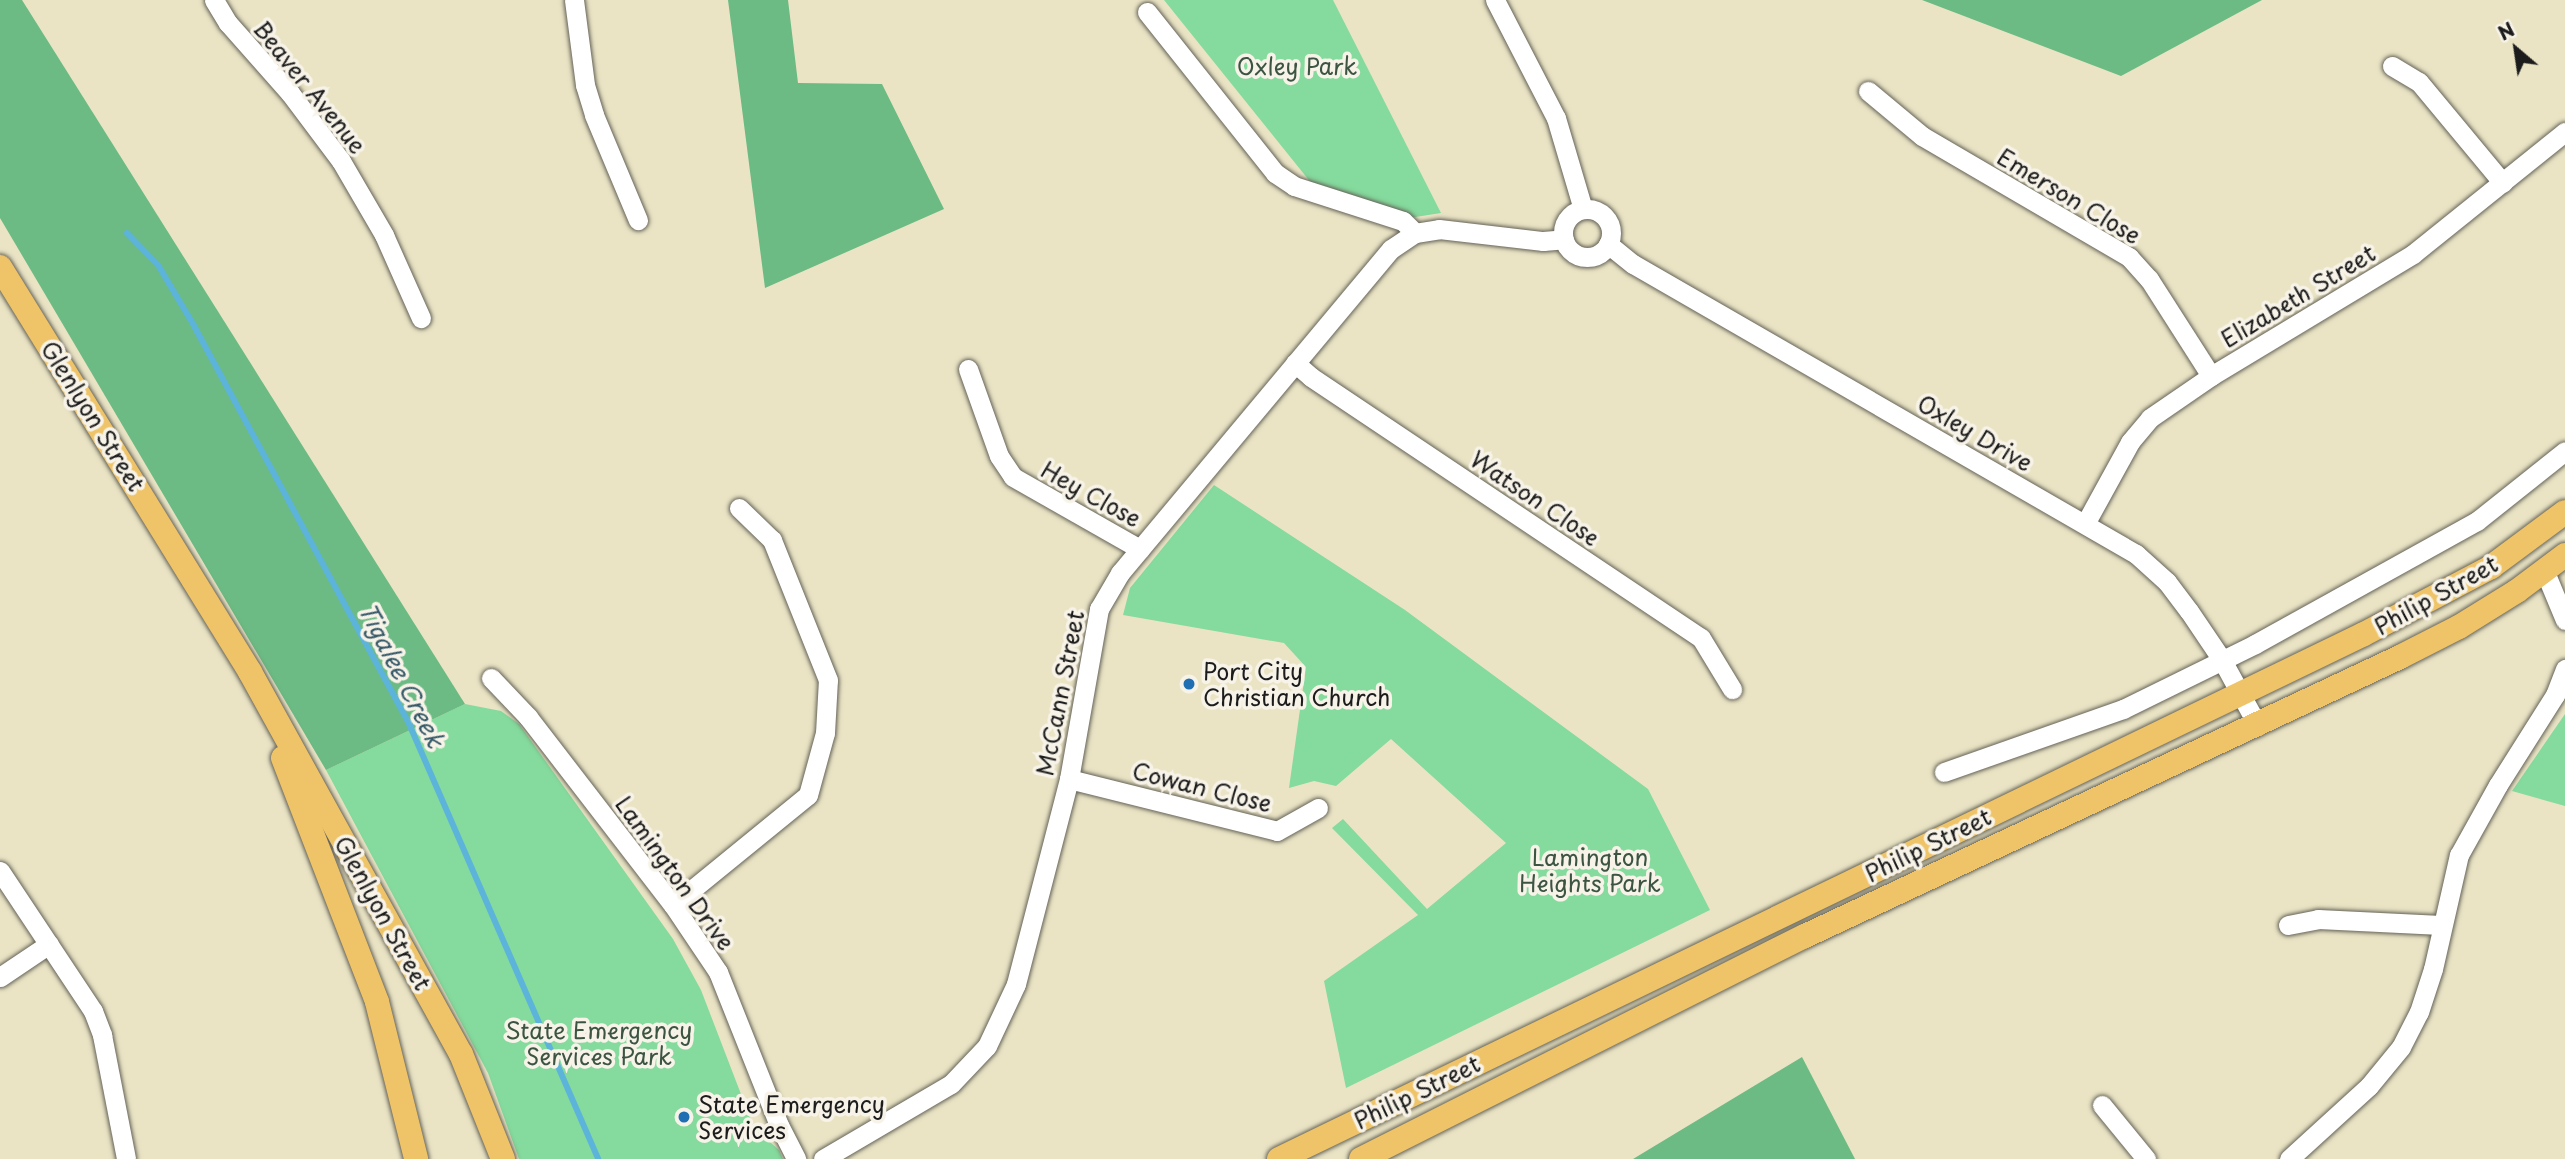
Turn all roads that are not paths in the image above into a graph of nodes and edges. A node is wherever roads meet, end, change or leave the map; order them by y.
1 (215, 0) edge
2 (574, 0) edge
3 (1495, 0) edge
4 (1147, 12) dead end
5 (2392, 66) dead end
6 (1868, 91) dead end
7 (2565, 132) edge
8 (2503, 183) junction
9 (1583, 209) junction
10 (638, 220) dead end
11 (1415, 233) junction
12 (1564, 239) junction
13 (1608, 244) junction
14 (0, 267) edge
15 (421, 318) dead end
16 (1295, 363) junction
17 (968, 369) dead end
18 (2211, 376) junction
19 (2565, 451) edge
20 (739, 508) dead end
21 (2565, 512) edge
22 (2085, 524) junction
23 (1140, 549) junction
24 (2565, 555) edge
25 (2546, 572) junction
26 (2565, 620) edge
27 (2222, 660) junction
28 (2565, 669) edge
29 (250, 672) junction
30 (491, 678) dead end
31 (1732, 689) dead end
32 (2241, 693) junction
33 (2258, 726) junction
34 (1944, 772) dead end
35 (1069, 779) junction
36 (1318, 808) dead end
37 (0, 871) edge
38 (673, 905) junction
39 (2288, 925) dead end
40 (2441, 925) junction
41 (49, 944) junction
42 (0, 977) edge
43 (2102, 1105) dead end
44 (126, 1159) edge
45 (416, 1159) edge
46 (503, 1159) edge
47 (796, 1159) edge
48 (823, 1159) edge
49 (1279, 1159) edge
50 (1361, 1159) edge
51 (2146, 1159) edge
52 (2289, 1159) edge

1 - 15 street, Beaver Avenue
2 - 10 street
3 - 9 street
4 - 11 street
5 - 8 street
6 - 18 street, Emerson Close
7 - 8 street, Elizabeth Street
8 - 18 street, Elizabeth Street
9 - 12 street
9 - 13 street
11 - 12 street
11 - 16 street, McCann Street
12 - 13 street
13 - 22 street, Oxley Drive
14 - 29 main road, Glenlyon Street
16 - 23 street, McCann Street
16 - 31 street, Watson Close
17 - 23 street, Hey Close
18 - 22 street, Elizabeth Street
19 - 27 street
20 - 38 street
21 - 32 main road, Philip Street
22 - 27 street, Oxley Drive
23 - 35 street, McCann Street
24 - 25 main road, Philip Street
25 - 26 street
25 - 33 main road, Philip Street
27 - 32 street, Oxley Drive
27 - 34 street
28 - 40 street
29 - 45 main road, Glenlyon Street
29 - 46 main road, Glenlyon Street
30 - 38 street, Lamington Drive
32 - 33 street, Oxley Drive
32 - 49 main road, Philip Street
33 - 50 main road, Philip Street
35 - 36 street, Cowan Close
35 - 48 street, McCann Street
37 - 41 street
38 - 47 street, Lamington Drive
39 - 40 street
40 - 52 street
41 - 42 street
41 - 44 street
43 - 51 street

